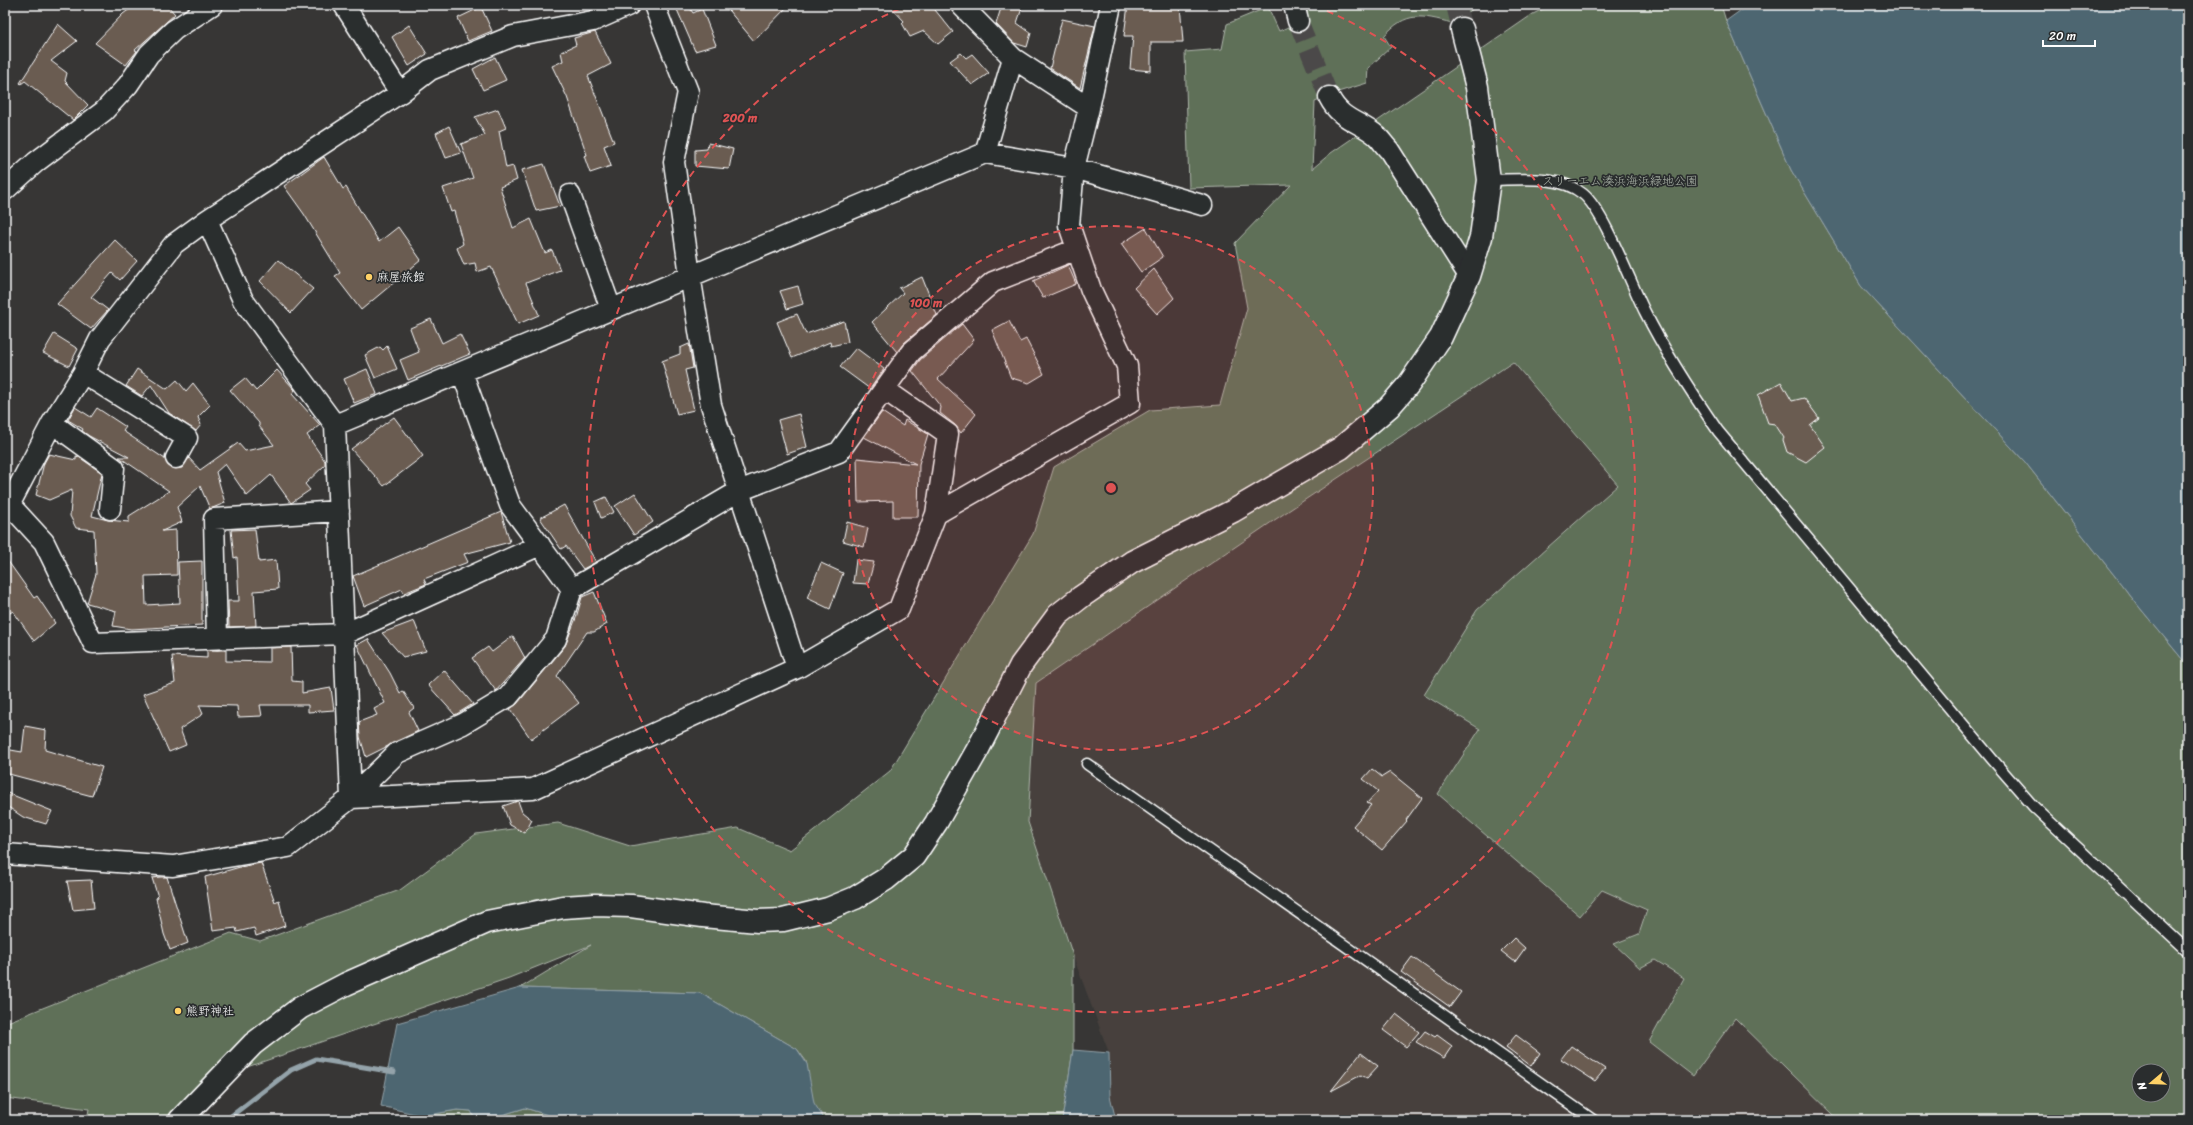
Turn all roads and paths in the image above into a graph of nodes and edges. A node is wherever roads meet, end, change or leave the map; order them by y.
1 (212, 5) edge
2 (344, 5) edge
3 (629, 5) edge
4 (654, 5) edge
5 (961, 5) edge
6 (1111, 5) edge
7 (1462, 29) tunnel mouth
8 (1014, 58) junction
9 (400, 92) junction
10 (1329, 98) tunnel mouth
11 (1090, 108) junction
12 (984, 153) junction
13 (1074, 168) junction
14 (1489, 180) junction
15 (5, 190) edge
16 (570, 195) dead end
17 (1202, 205) dead end
18 (207, 220) junction
19 (1077, 249) junction
20 (690, 275) junction
21 (1469, 276) junction
22 (611, 309) junction
23 (462, 372) junction
24 (83, 373) junction
25 (884, 389) junction
26 (52, 422) junction
27 (335, 425) junction
28 (176, 458) dead end
29 (739, 491) junction
30 (110, 508) dead end
31 (8, 509) edge
32 (339, 511) junction
33 (936, 514) junction
34 (540, 545) junction
35 (572, 589) junction
36 (344, 634) junction
37 (217, 639) junction
38 (797, 668) junction
39 (1087, 764) dead end
40 (351, 798) junction
41 (5, 854) edge
42 (2188, 951) edge
43 (180, 1120) edge
44 (1593, 1120) edge

1 - 15 street
2 - 9 street
3 - 9 street
4 - 20 street
5 - 8 street
6 - 11 street
7 - 14 street
8 - 11 street
8 - 12 street
9 - 18 street
10 - 21 street
11 - 13 street
12 - 13 street
12 - 20 street
13 - 17 street
13 - 19 street
14 - 21 street
14 - 42 lane
16 - 22 street
18 - 24 street
18 - 27 street
19 - 25 street
19 - 33 street
20 - 22 street
20 - 29 street
21 - 43 street
22 - 23 street
23 - 27 street
23 - 34 street
24 - 26 street
24 - 28 street
25 - 29 street
25 - 33 street
26 - 30 street
26 - 31 street
27 - 32 street
29 - 35 street
29 - 38 street
31 - 37 street
32 - 36 street
32 - 37 street
33 - 38 street
34 - 35 street
34 - 36 street
35 - 40 street
36 - 37 street
36 - 40 street
38 - 40 street
39 - 44 lane
40 - 41 street

